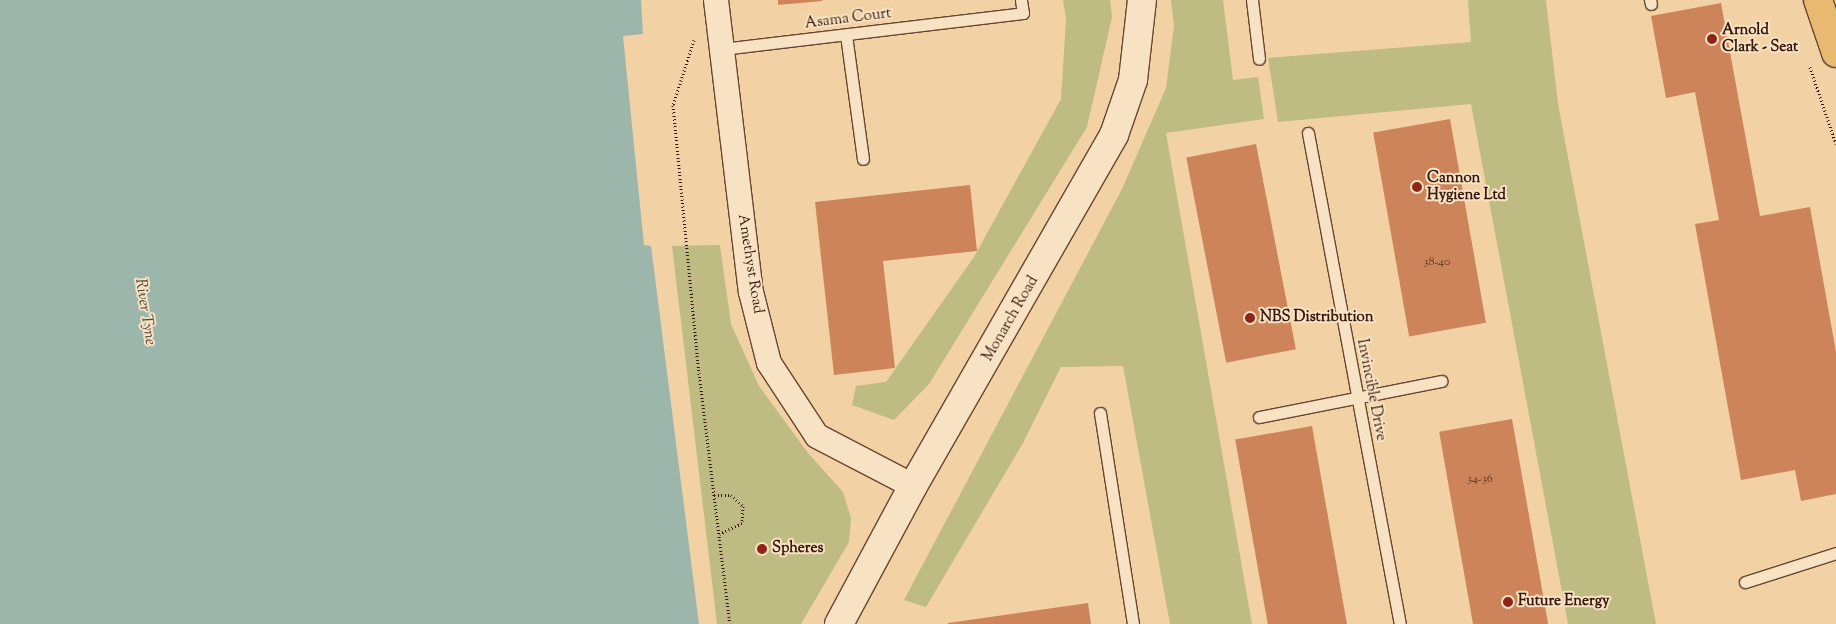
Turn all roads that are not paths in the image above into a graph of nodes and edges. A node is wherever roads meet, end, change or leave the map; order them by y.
1 (716, 0) edge
2 (1021, 0) edge
3 (1142, 0) edge
4 (1252, 0) edge
5 (1257, 0) edge
6 (1818, 0) edge
7 (846, 35) junction
8 (722, 49) junction
9 (1836, 53) edge
10 (1259, 59) dead end
11 (1308, 133) dead end
12 (863, 159) dead end
13 (1441, 381) dead end
14 (1358, 398) junction
15 (1100, 412) dead end
16 (1259, 417) dead end
17 (913, 486) junction
18 (1836, 553) edge
19 (1745, 582) dead end
20 (839, 624) edge
21 (1133, 624) edge
22 (1400, 624) edge

1 - 8 street, Amethyst Road
2 - 7 lane, Asama Court
3 - 17 street, Monarch Road
4 - 5 lane
4 - 10 lane
6 - 9 main road
7 - 8 lane, Asama Court
7 - 12 lane
8 - 17 street, Amethyst Road
11 - 14 lane, Invincible Drive
13 - 14 lane
14 - 16 lane
14 - 22 lane, Invincible Drive
15 - 21 lane
17 - 20 street, Monarch Road
18 - 19 lane

